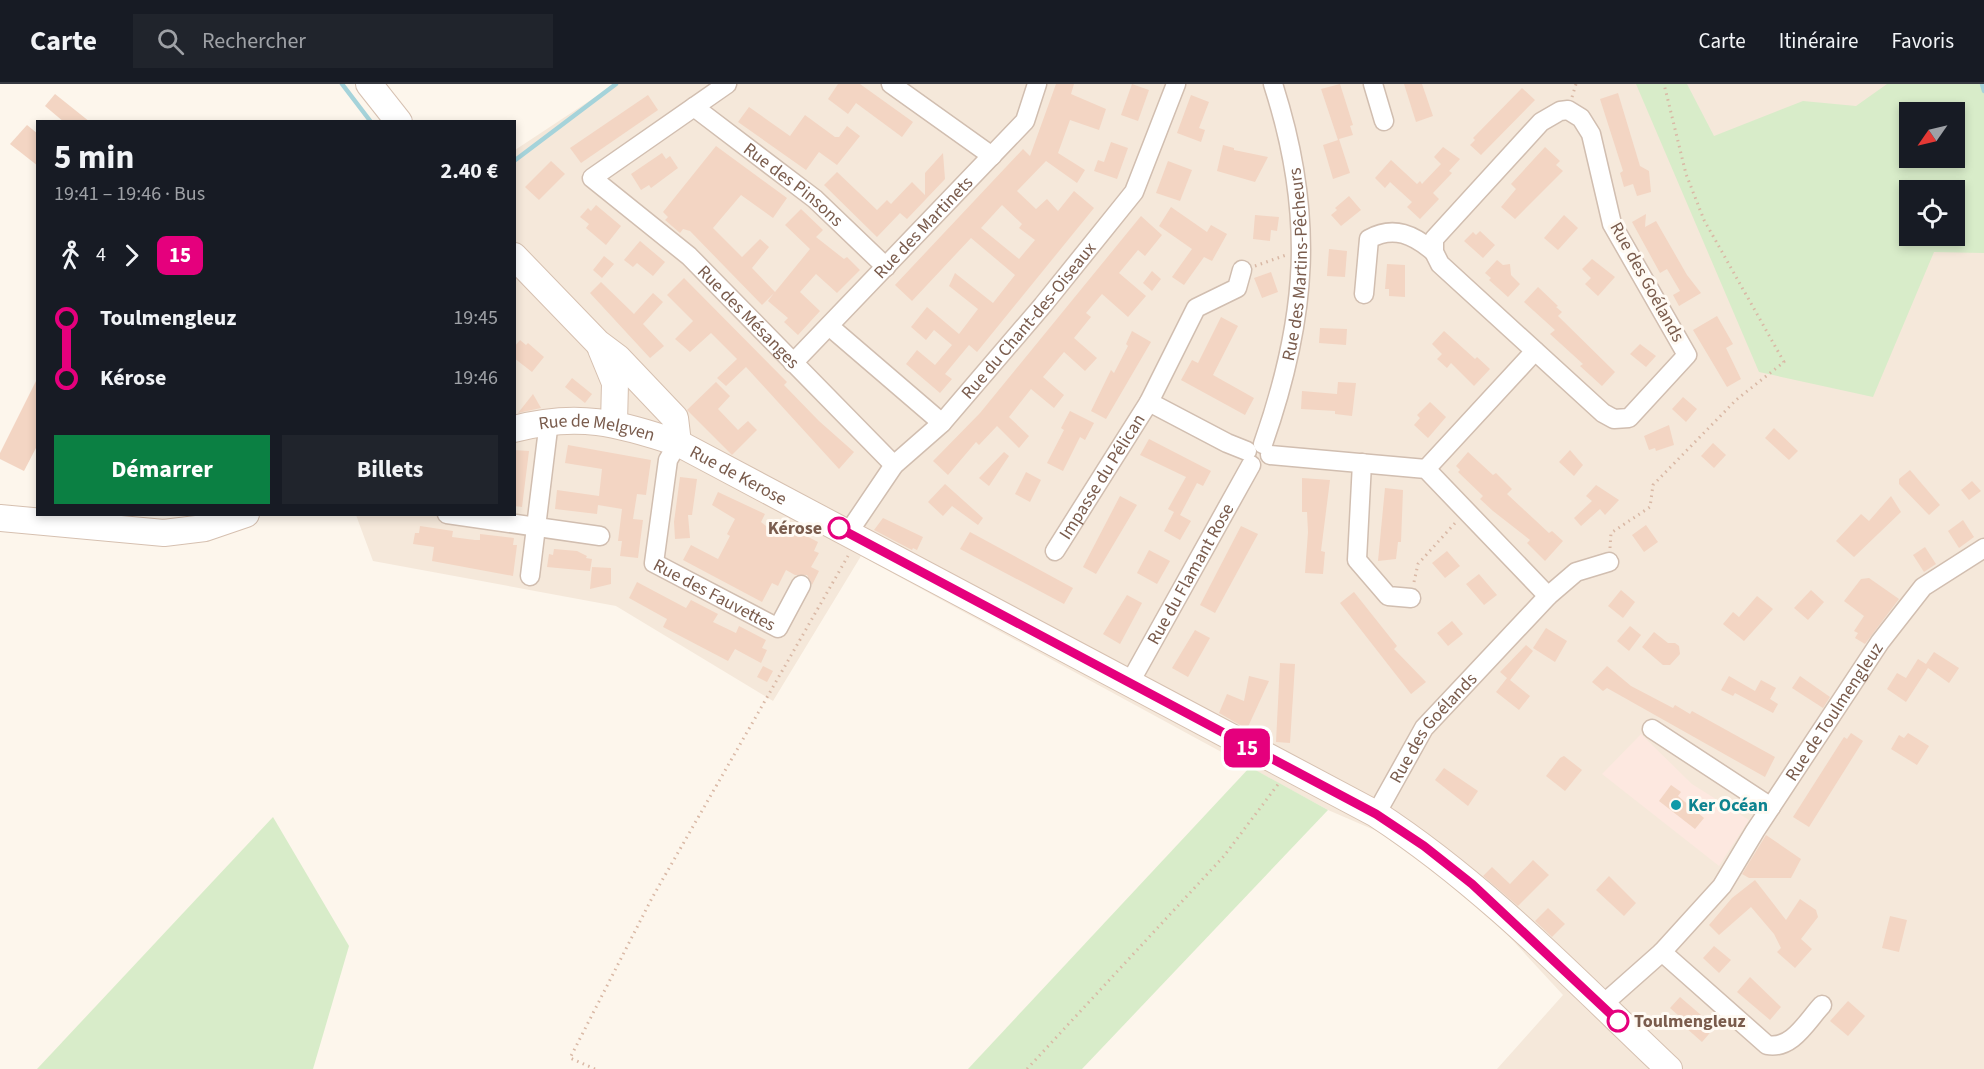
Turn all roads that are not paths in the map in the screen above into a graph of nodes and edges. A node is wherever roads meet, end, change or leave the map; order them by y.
1 (369, 84) edge
2 (727, 84) edge
3 (891, 84) edge
4 (1037, 84) edge
5 (1176, 84) edge
6 (1274, 84) edge
7 (1373, 84) edge
8 (694, 107) junction
9 (397, 120) edge
10 (1384, 121) dead end
11 (992, 156) junction
12 (1434, 252) junction
13 (516, 258) edge
14 (886, 267) junction
15 (1242, 270) road end
16 (1364, 294) dead end
17 (829, 326) junction
18 (598, 343) junction
19 (1535, 351) junction
20 (793, 363) junction
21 (637, 378) junction
22 (1149, 402) junction
23 (549, 421) junction
24 (942, 423) junction
25 (618, 424) junction
26 (516, 429) edge
27 (678, 443) junction
28 (1258, 453) junction
29 (1362, 463) junction
30 (894, 465) junction
31 (1426, 469) junction
32 (240, 516) edge
33 (462, 516) edge
34 (0, 518) edge
35 (537, 526) junction
36 (600, 536) dead end
37 (853, 536) junction
38 (1984, 548) edge
39 (1054, 551) dead end
40 (1609, 562) road end
41 (530, 576) dead end
42 (801, 585) dead end
43 (1548, 596) junction
44 (1411, 598) road end
45 (1130, 684) junction
46 (1653, 729) dead end
47 (1771, 807) junction
48 (1376, 814) junction
49 (1662, 952) junction
50 (1822, 1005) dead end
51 (1601, 1006) junction
52 (1669, 1069) edge

1 - 9 main road
2 - 8 street
3 - 11 street
4 - 11 street, Rue des Martinets
5 - 24 street, Rue du Chant-des-Oiseaux
6 - 28 street, Rue des Martins-Pêcheurs
7 - 10 street
8 - 14 street, Rue des Pinsons
8 - 20 street, Rue des Mésanges
11 - 14 street, Rue des Martinets
12 - 16 street, Rue des Goélands
12 - 19 street, Rue des Goélands
12 - 19 street, Rue des Goélands
13 - 18 main road
14 - 17 street, Rue des Martinets
15 - 22 street, Impasse du Pélican
17 - 20 street, Rue des Martinets
17 - 24 street
18 - 21 main road
18 - 25 main road
19 - 31 street
20 - 30 street, Rue des Mésanges
21 - 25 main road
21 - 27 main road
22 - 28 street, Impasse du Pélican
22 - 39 street, Impasse du Pélican
23 - 25 main road, Rue de Melgven
23 - 26 main road, Rue de Melgven
23 - 35 street
24 - 30 street, Rue du Chant-des-Oiseaux
25 - 27 main road, Rue de Melgven
27 - 37 main road, Rue de Kerose
27 - 42 street, Rue des Fauvettes
28 - 29 street
28 - 45 street, Rue du Flamant Rose
29 - 31 street
29 - 44 street
30 - 37 street, Rue du Chant-des-Oiseaux
31 - 43 street
32 - 34 main road
33 - 35 street
35 - 36 street
35 - 41 street
37 - 45 main road, Rue de Kerose
38 - 47 street, Rue de Toulmengleuz
40 - 43 street, Rue des Goélands
43 - 48 street, Rue des Goélands
45 - 48 main road, Rue de Kerose
46 - 47 street
47 - 49 street, Rue de Toulmengleuz
48 - 51 main road, Rue de Kerose
49 - 50 street
49 - 51 street, Rue de Toulmengleuz
51 - 52 main road, Rue de Kerose

